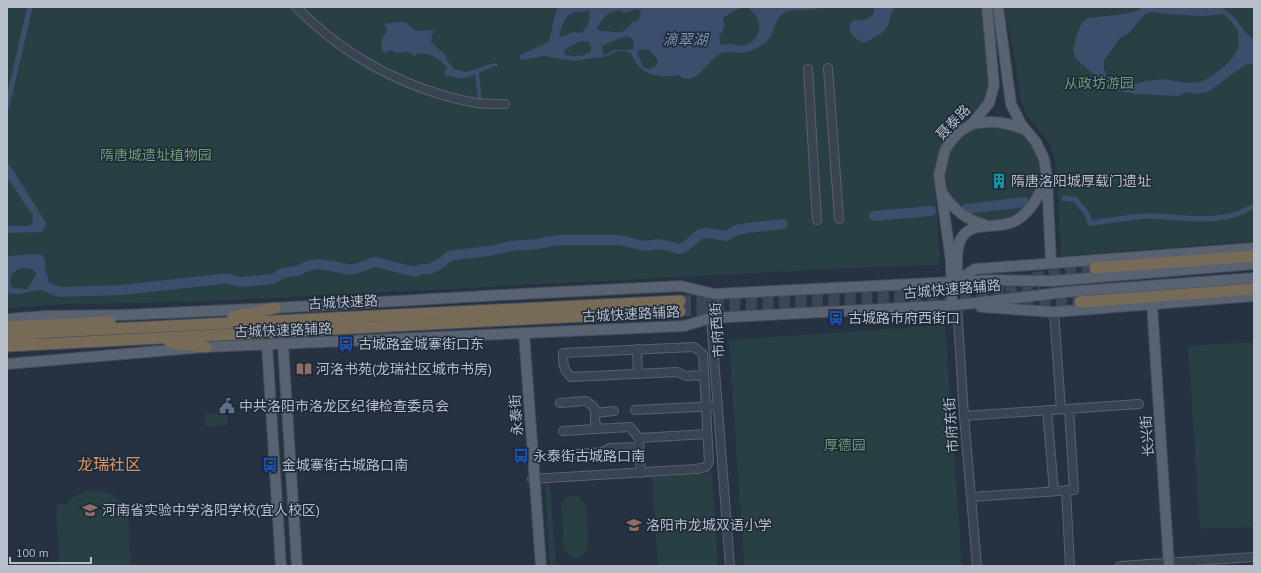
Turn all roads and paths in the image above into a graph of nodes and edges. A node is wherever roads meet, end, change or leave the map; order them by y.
1 (296, 7) edge
2 (988, 7) edge
3 (998, 7) edge
4 (828, 68) dead end
5 (808, 69) dead end
6 (505, 104) dead end
7 (972, 124) junction
8 (1027, 131) junction
9 (1047, 177) junction
10 (942, 192) junction
11 (839, 219) dead end
12 (817, 220) dead end
13 (990, 226) junction
14 (1254, 248) edge
15 (1254, 256) edge
16 (1051, 263) junction
17 (1254, 264) edge
18 (1095, 268) tunnel mouth
19 (1254, 278) edge
20 (954, 282) junction
21 (1254, 289) edge
22 (714, 294) junction
23 (1254, 296) edge
24 (1080, 302) tunnel mouth
25 (1150, 304) junction
26 (955, 305) junction
27 (275, 308) junction
28 (1054, 312) junction
29 (713, 318) junction
30 (7, 319) edge
31 (201, 324) junction
32 (7, 327) edge
33 (523, 333) junction
34 (7, 336) edge
35 (140, 339) junction
36 (62, 343) junction
37 (267, 345) junction
38 (283, 345) junction
39 (7, 346) edge
40 (206, 347) junction
41 (637, 349) junction
42 (7, 353) edge
43 (7, 364) edge
44 (638, 374) junction
45 (704, 375) junction
46 (560, 403) dead end
47 (1139, 404) dead end
48 (718, 406) junction
49 (705, 407) junction
50 (1065, 409) junction
51 (635, 410) dead end
52 (1047, 410) junction
53 (614, 411) dead end
54 (595, 413) junction
55 (964, 416) junction
56 (599, 429) junction
57 (562, 431) dead end
58 (707, 434) junction
59 (639, 443) junction
60 (564, 455) dead end
61 (641, 473) junction
62 (533, 479) junction
63 (1066, 490) junction
64 (1054, 491) junction
65 (971, 497) junction
66 (1254, 557) edge
67 (1254, 560) edge
68 (1167, 565) edge
69 (281, 566) edge
70 (297, 566) edge
71 (538, 566) edge
72 (541, 566) edge
73 (730, 566) edge
74 (735, 566) edge
75 (972, 566) edge
76 (976, 566) edge
77 (1070, 566) edge
78 (1120, 566) edge

1 - 6 street
2 - 7 main road, 聂泰路
3 - 8 main road
4 - 11 street
5 - 12 street
7 - 8 main road
7 - 10 main road, 聂泰路
8 - 9 main road
9 - 13 main road
9 - 16 main road
10 - 13 main road
10 - 20 main road, 聂泰路
13 - 20 main road
14 - 16 main road
15 - 18 highway
16 - 20 main road
17 - 20 main road, 古城快速路辅路
19 - 26 main road, 古城快速路辅路
20 - 22 main road, 古城快速路辅路
20 - 26 main road, 市府东街
21 - 24 highway
22 - 27 main road, 古城快速路辅路
22 - 29 street, 市府西街
23 - 25 main road
25 - 28 main road
25 - 68 main road, 长兴街
26 - 28 main road
26 - 29 main road, 古城快速路辅路
26 - 55 street, 市府东街
26 - 75 street, 市府东街
27 - 30 main road, 古城快速路辅路
27 - 31 highway
28 - 50 street
29 - 33 main road, 古城快速路辅路
29 - 48 street, 市府西街
29 - 74 street, 市府西街
31 - 32 highway
31 - 34 highway, 古城快速路
31 - 35 highway, 古城快速路
33 - 38 main road, 古城快速路辅路
33 - 62 main road, 永泰街
35 - 36 highway, 古城快速路
35 - 40 highway
36 - 39 highway, 古城快速路
36 - 42 highway
37 - 38 main road, 古城快速路辅路
37 - 40 main road, 古城快速路辅路
37 - 69 main road
38 - 70 main road
40 - 43 main road, 古城快速路辅路
41 - 44 street
41 - 44 street
41 - 45 street
44 - 45 street
45 - 49 street
46 - 54 street
47 - 50 street
48 - 49 street
48 - 73 street, 市府西街
49 - 51 street
49 - 58 street
50 - 52 street
50 - 63 street
52 - 55 street
52 - 64 street
53 - 54 street
54 - 56 street
55 - 65 street, 市府东街
56 - 57 street
56 - 59 street
58 - 59 street
58 - 61 street
59 - 60 street
59 - 61 street
61 - 62 street
62 - 71 main road, 永泰街
62 - 72 main road, 永泰街
63 - 64 street
63 - 77 street
64 - 65 street
65 - 76 street, 市府东街
66 - 68 street
67 - 68 street
68 - 78 street

